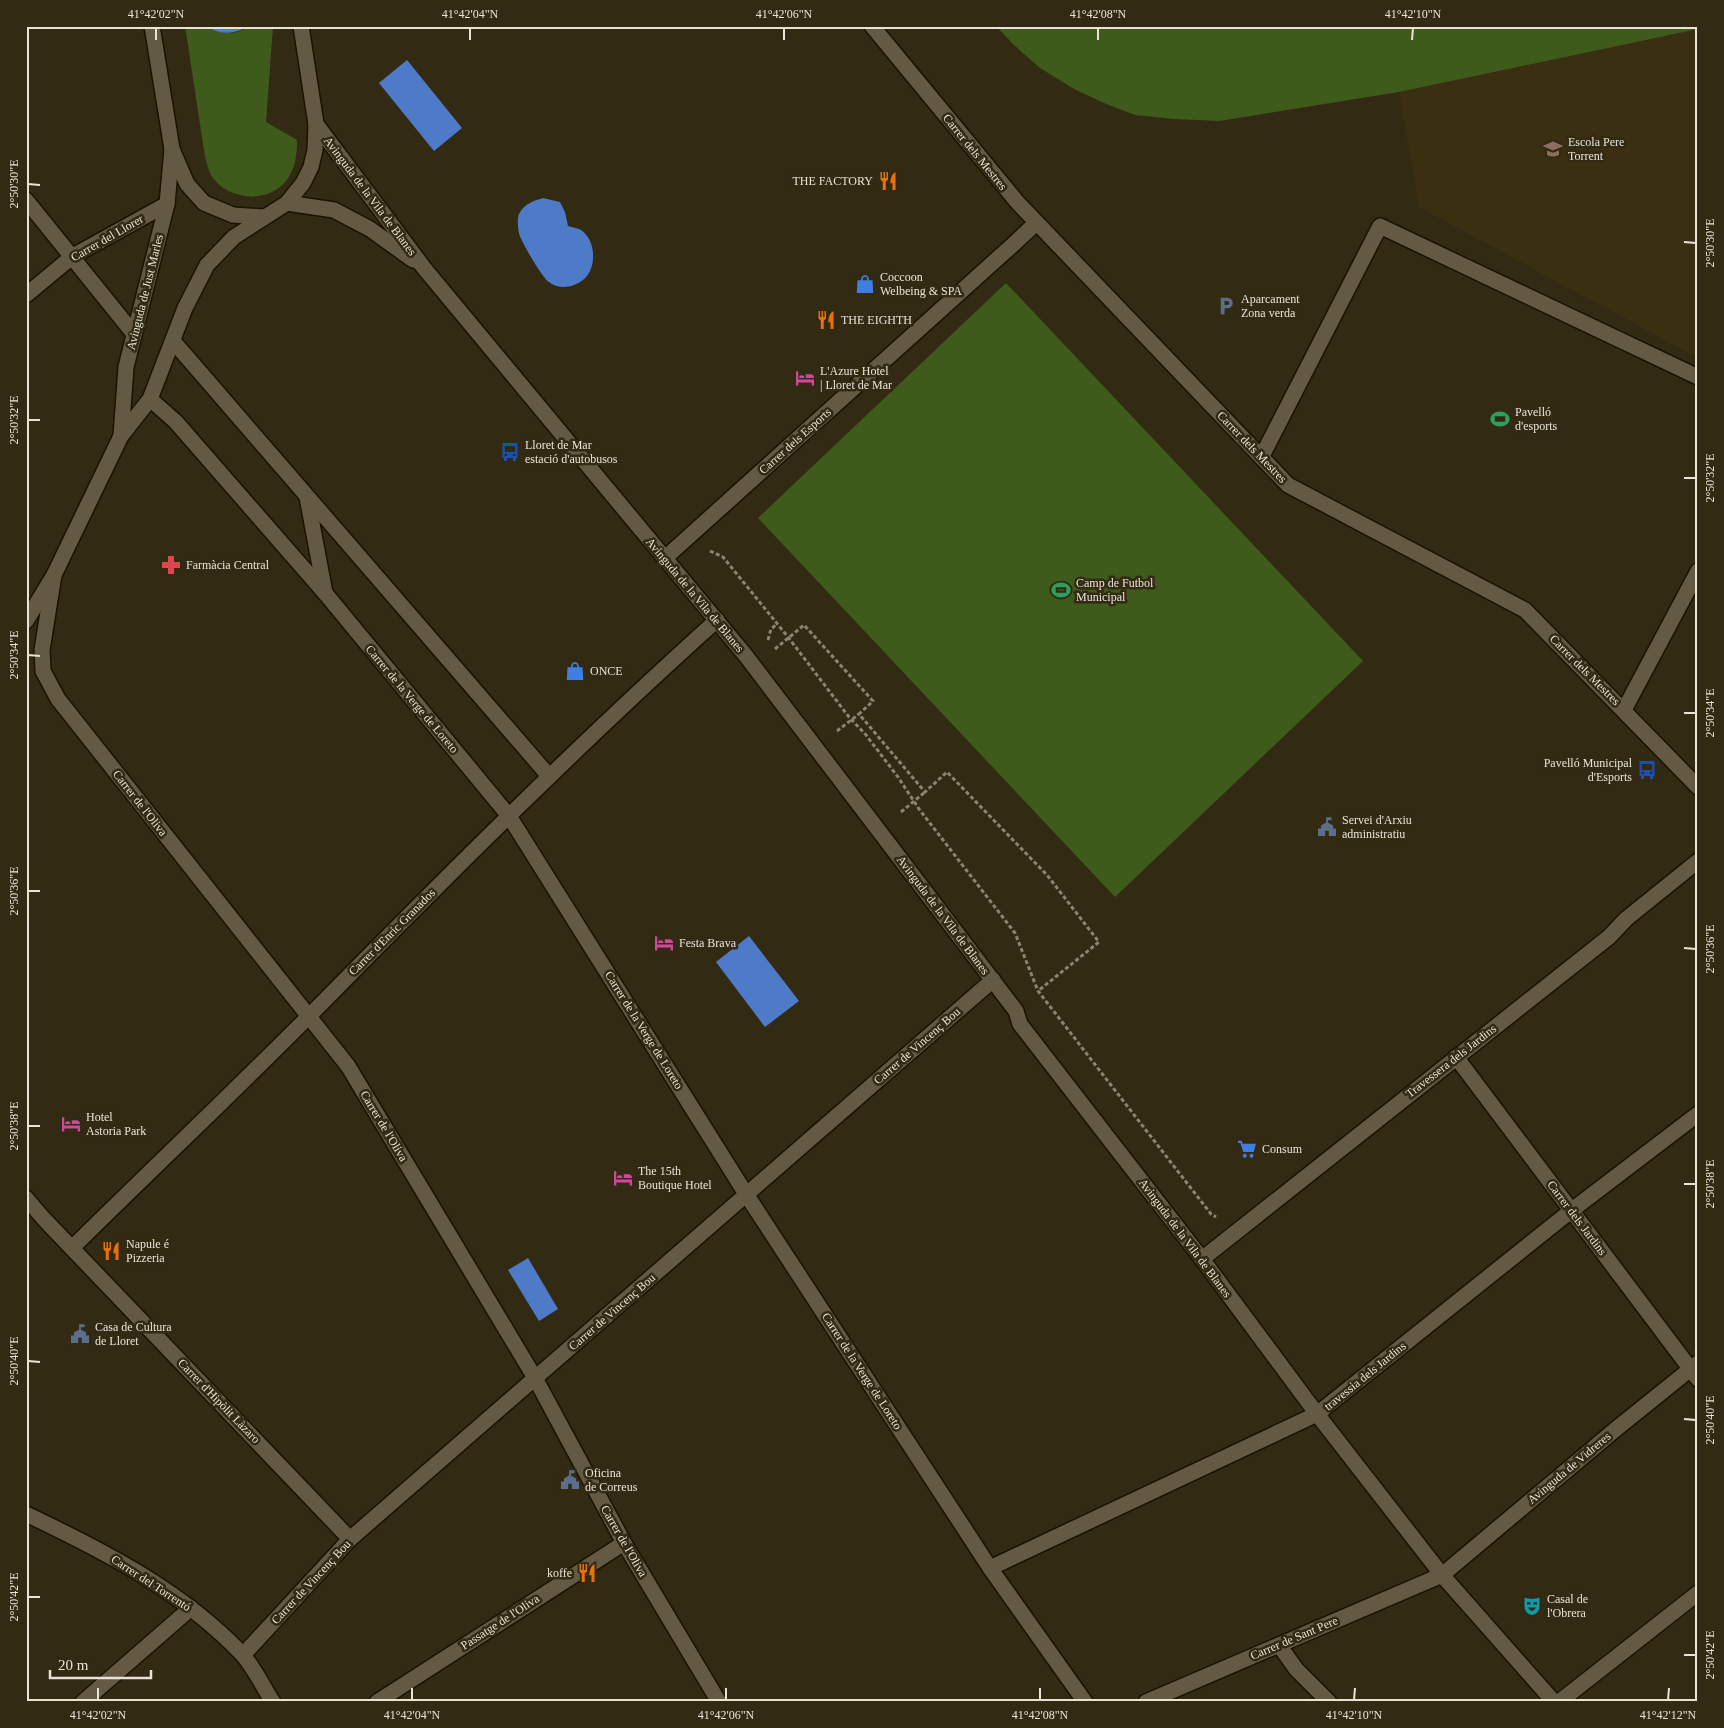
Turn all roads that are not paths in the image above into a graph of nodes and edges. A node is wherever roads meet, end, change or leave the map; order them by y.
1 (152, 26) edge
2 (301, 26) edge
3 (872, 26) edge
4 (316, 124) junction
5 (172, 149) junction
6 (26, 200) edge
7 (287, 203) junction
8 (167, 204) junction
9 (264, 217) junction
10 (1036, 223) junction
11 (72, 256) junction
12 (424, 268) junction
13 (26, 295) edge
14 (134, 334) junction
15 (172, 341) junction
16 (1698, 377) edge
17 (150, 399) junction
18 (121, 436) junction
19 (1262, 456) junction
20 (306, 495) junction
21 (665, 558) junction
22 (1698, 571) edge
23 (54, 575) junction
24 (325, 593) junction
25 (718, 620) junction
26 (26, 621) edge
27 (1624, 710) junction
28 (549, 776) junction
29 (1698, 787) edge
30 (509, 816) junction
31 (1698, 861) edge
32 (993, 980) junction
33 (308, 1016) junction
34 (1456, 1057) junction
35 (1698, 1114) edge
36 (746, 1194) junction
37 (26, 1198) edge
38 (1572, 1210) junction
39 (72, 1248) junction
40 (1202, 1259) junction
41 (1695, 1370) edge
42 (535, 1378) junction
43 (1317, 1414) junction
44 (26, 1514) edge
45 (350, 1539) junction
46 (624, 1543) junction
47 (990, 1568) junction
48 (1442, 1576) junction
49 (1698, 1593) edge
50 (191, 1608) junction
51 (1279, 1645) junction
52 (243, 1655) junction
53 (82, 1702) edge
54 (273, 1702) edge
55 (377, 1702) edge
56 (719, 1702) edge
57 (1085, 1702) edge
58 (1146, 1702) edge
59 (1329, 1702) edge
60 (1554, 1702) edge
61 (1559, 1702) edge

1 - 5 street
2 - 4 street
3 - 10 street, Carrer dels Mestres
4 - 7 street
4 - 12 street, Avinguda de la Vila de Blanes
5 - 8 street, Avinguda de Just Marles
5 - 9 street
6 - 11 street
7 - 9 street, Avinguda de Just Marles
7 - 12 street, Avinguda de la Vila de Blanes
8 - 11 street, Carrer del Llorer
8 - 14 street, Avinguda de Just Marles
9 - 15 street, Avinguda de Just Marles
10 - 19 street, Carrer dels Mestres
10 - 21 street, Carrer dels Esports
11 - 13 street, Carrer del Llorer
11 - 14 street
12 - 21 street, Avinguda de la Vila de Blanes
14 - 18 street, Avinguda de Just Marles
15 - 17 street, Avinguda de Just Marles
15 - 20 street
16 - 19 street
17 - 18 street, Avinguda de Just Marles
17 - 24 street, Carrer de la Verge de Loreto
18 - 23 street, Avinguda de Just Marles
19 - 27 street, Carrer dels Mestres
20 - 24 street
20 - 28 street
21 - 25 street, Avinguda de la Vila de Blanes
22 - 27 street
23 - 26 street, Avinguda de Just Marles
23 - 33 street, Carrer de l'Oliva
24 - 30 street, Carrer de la Verge de Loreto
25 - 28 street, Carrer d'Enric Granados
25 - 32 street, Avinguda de la Vila de Blanes
27 - 29 street, Carrer dels Mestres
28 - 30 street, Carrer d'Enric Granados
30 - 33 street, Carrer d'Enric Granados
30 - 36 street, Carrer de la Verge de Loreto
31 - 34 street, Travessera dels Jardins
32 - 36 street, Carrer de Vincenç Bou
32 - 40 street, Avinguda de la Vila de Blanes
33 - 39 street, Carrer d'Enric Granados
33 - 42 street, Carrer de l'Oliva
34 - 38 street, Carrer dels Jardins
34 - 40 street, Travessera dels Jardins
35 - 38 street, travessia dels Jardins
36 - 42 street, Carrer de Vincenç Bou
36 - 47 street, Carrer de la Verge de Loreto
37 - 39 street, Carrer d'Hipòlit Làzaro
38 - 41 street, Carrer dels Jardins
38 - 43 street, travessia dels Jardins
39 - 45 street, Carrer d'Hipòlit Làzaro
40 - 43 street, Avinguda de la Vila de Blanes
41 - 48 street, Avinguda de Vidreres
42 - 45 street, Carrer de Vincenç Bou
42 - 46 street, Carrer de l'Oliva
43 - 47 street, travessia dels Jardins
43 - 48 street, Avinguda de la Vila de Blanes
44 - 50 street, Carrer del Torrentó
45 - 52 street, Carrer de Vincenç Bou
46 - 55 street, Passatge de l'Oliva
46 - 56 street, Carrer de l'Oliva
47 - 57 street, Carrer de la Verge de Loreto
48 - 51 street, Carrer de Sant Pere
48 - 60 street, Avinguda de la Vila de Blanes
49 - 61 street
50 - 52 street, Carrer del Torrentó
50 - 53 street
51 - 58 street, Carrer de Sant Pere
51 - 59 street
52 - 54 street, Carrer del Torrentó

